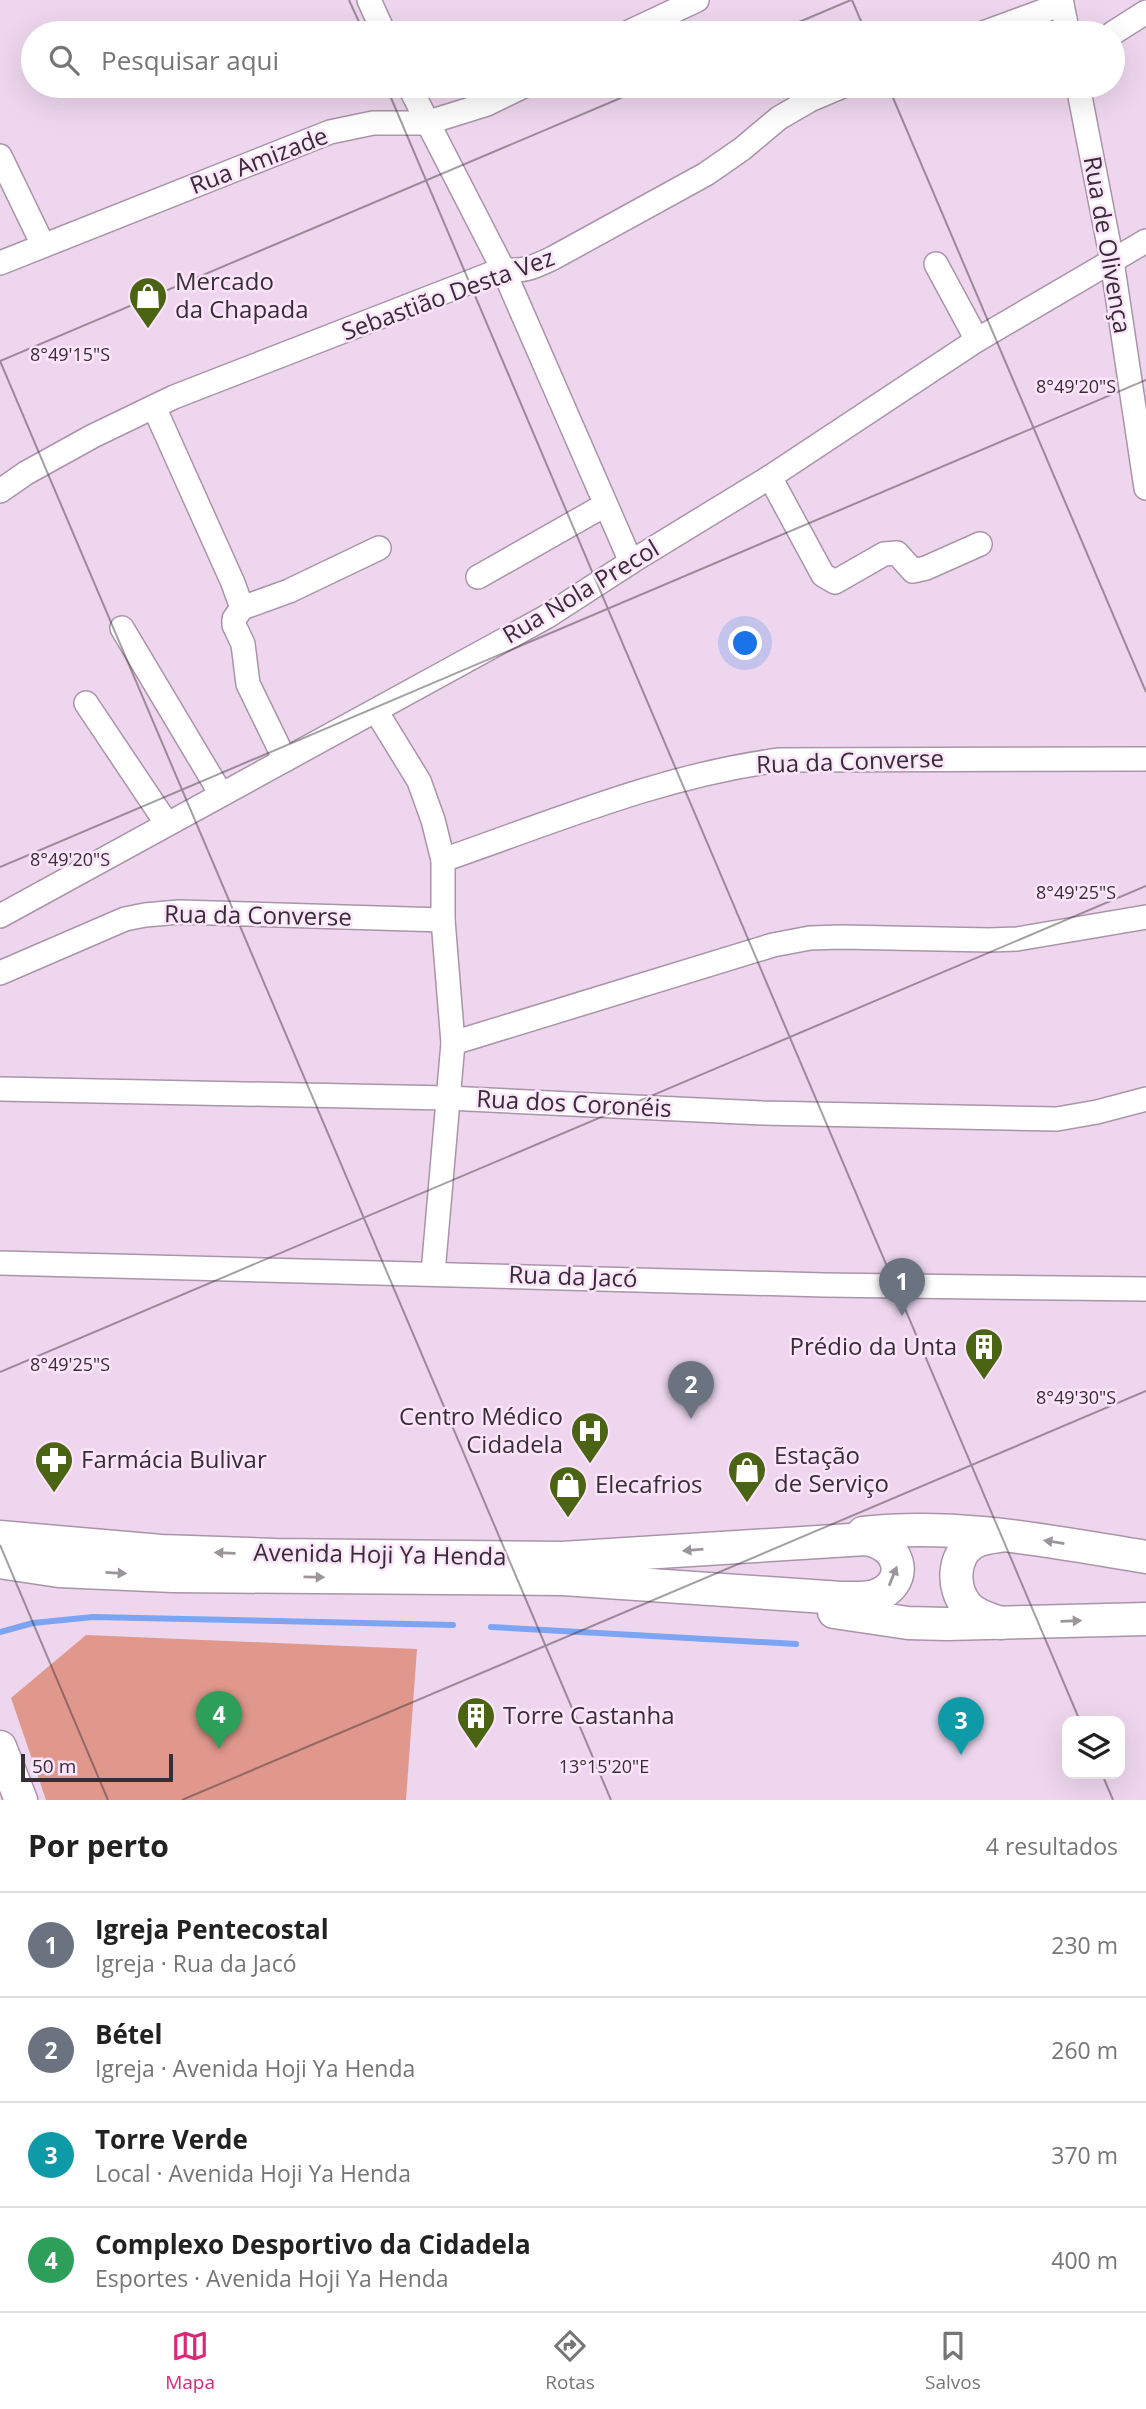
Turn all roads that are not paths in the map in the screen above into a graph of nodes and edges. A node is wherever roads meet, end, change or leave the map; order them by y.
1 (369, 0) edge
2 (697, 0) edge
3 (1062, 2) edge
4 (1146, 12) edge
5 (379, 21) edge
6 (652, 21) edge
7 (1014, 21) edge
8 (1066, 21) edge
9 (1125, 25) edge
10 (414, 98) edge
11 (499, 98) edge
12 (815, 98) edge
13 (1080, 98) edge
14 (426, 124) junction
15 (0, 156) edge
16 (1146, 241) edge
17 (43, 245) junction
18 (1112, 261) junction
19 (0, 263) edge
20 (936, 264) dead end
21 (503, 269) junction
22 (977, 340) junction
23 (154, 407) junction
24 (770, 477) junction
25 (1146, 488) edge
26 (0, 491) edge
27 (605, 505) junction
28 (980, 544) dead end
29 (379, 548) dead end
30 (631, 562) junction
31 (478, 577) dead end
32 (242, 608) junction
33 (122, 628) dead end
34 (86, 703) dead end
35 (376, 711) junction
36 (1146, 759) edge
37 (285, 760) junction
38 (221, 794) junction
39 (167, 824) junction
40 (443, 860) junction
41 (0, 916) edge
42 (1146, 917) edge
43 (443, 920) junction
44 (0, 973) edge
45 (453, 1043) junction
46 (0, 1089) edge
47 (447, 1098) junction
48 (1146, 1099) edge
49 (0, 1262) edge
50 (433, 1273) junction
51 (1146, 1289) edge
52 (1011, 1535) junction
53 (0, 1537) edge
54 (761, 1545) junction
55 (1146, 1557) edge
56 (0, 1562) edge
57 (59, 1570) junction
58 (0, 1577) edge
59 (737, 1593) junction
60 (1146, 1619) edge
61 (1002, 1623) junction
62 (0, 1747) edge
63 (21, 1800) edge

1 - 5 street
2 - 6 street
3 - 7 street
3 - 8 street
4 - 9 street
10 - 14 street
11 - 14 street, Rua Amizade
12 - 21 street, Sebastião Desta Vez
13 - 18 street, Rua de Olivença
14 - 17 street, Rua Amizade
14 - 21 street
15 - 17 street
16 - 18 street, Rua Nola Precol
17 - 19 street, Rua Amizade
18 - 22 street, Rua Nola Precol
18 - 25 street, Rua de Olivença
20 - 22 street
21 - 23 street, Sebastião Desta Vez
21 - 27 street
22 - 24 street, Rua Nola Precol
23 - 26 street, Sebastião Desta Vez
23 - 32 street
24 - 28 street
24 - 30 street, Rua Nola Precol
27 - 30 street
27 - 31 street
29 - 32 street
30 - 35 street, Rua Nola Precol
32 - 37 street
33 - 38 street
34 - 39 street
35 - 37 street, Rua Nola Precol
35 - 40 street
36 - 40 street, Rua da Converse
37 - 38 street, Rua Nola Precol
38 - 39 street, Rua Nola Precol
39 - 41 street, Rua Nola Precol
40 - 43 street
42 - 45 street
43 - 44 street, Rua da Converse
43 - 45 street
45 - 47 street
46 - 47 street, Rua dos Coronéis
47 - 48 street, Rua dos Coronéis
47 - 50 street
49 - 50 street, Rua da Jacó
50 - 51 street, Rua da Jacó
52 - 54 main road
55 -> 52 main road
52 - 61 main road
54 -> 53 main road, Avenida Hoji Ya Henda
59 -> 54 main road
56 - 57 main road, Avenida Hoji Ya Henda
57 - 58 main road
57 -> 59 main road, Avenida Hoji Ya Henda
59 - 61 main road
61 -> 60 main road
62 - 63 main road

